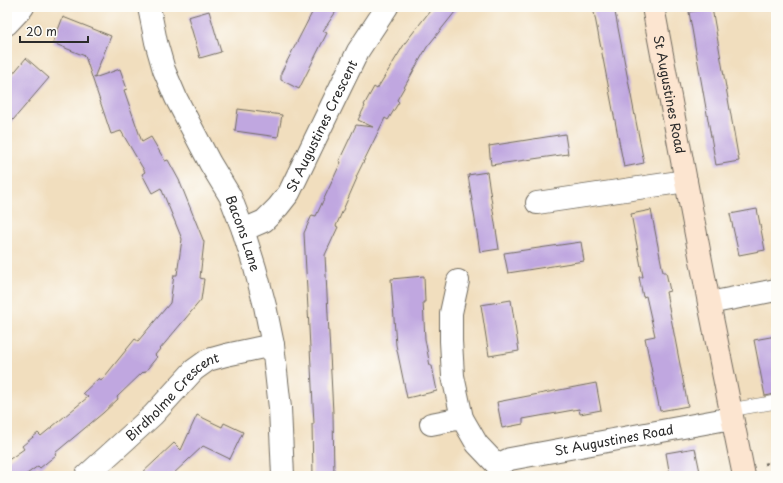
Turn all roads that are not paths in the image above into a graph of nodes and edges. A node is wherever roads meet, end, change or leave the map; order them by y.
1 (23, 7) edge
2 (149, 7) edge
3 (387, 7) edge
4 (653, 7) edge
5 (7, 24) edge
6 (686, 181) junction
7 (537, 203) dead end
8 (243, 230) junction
9 (458, 280) dead end
10 (776, 290) edge
11 (709, 303) junction
12 (273, 345) junction
13 (776, 402) edge
14 (731, 414) junction
15 (462, 418) junction
16 (431, 424) dead end
17 (494, 471) edge
18 (86, 476) edge
19 (282, 476) edge
20 (744, 476) edge

1 - 5 street
2 - 8 street, Bacons Lane
3 - 8 street, St Augustines Crescent
4 - 6 street, St Augustines Road
6 - 7 street
6 - 11 street, St Augustines Road
8 - 12 street, Bacons Lane
9 - 15 street
10 - 11 street
11 - 14 street, St Augustines Road
12 - 18 street, Birdholme Crescent
12 - 19 street, Bacons Lane
13 - 14 lane
14 - 17 street, St Augustines Road
14 - 20 street, St Augustines Road
15 - 16 street
15 - 17 street

